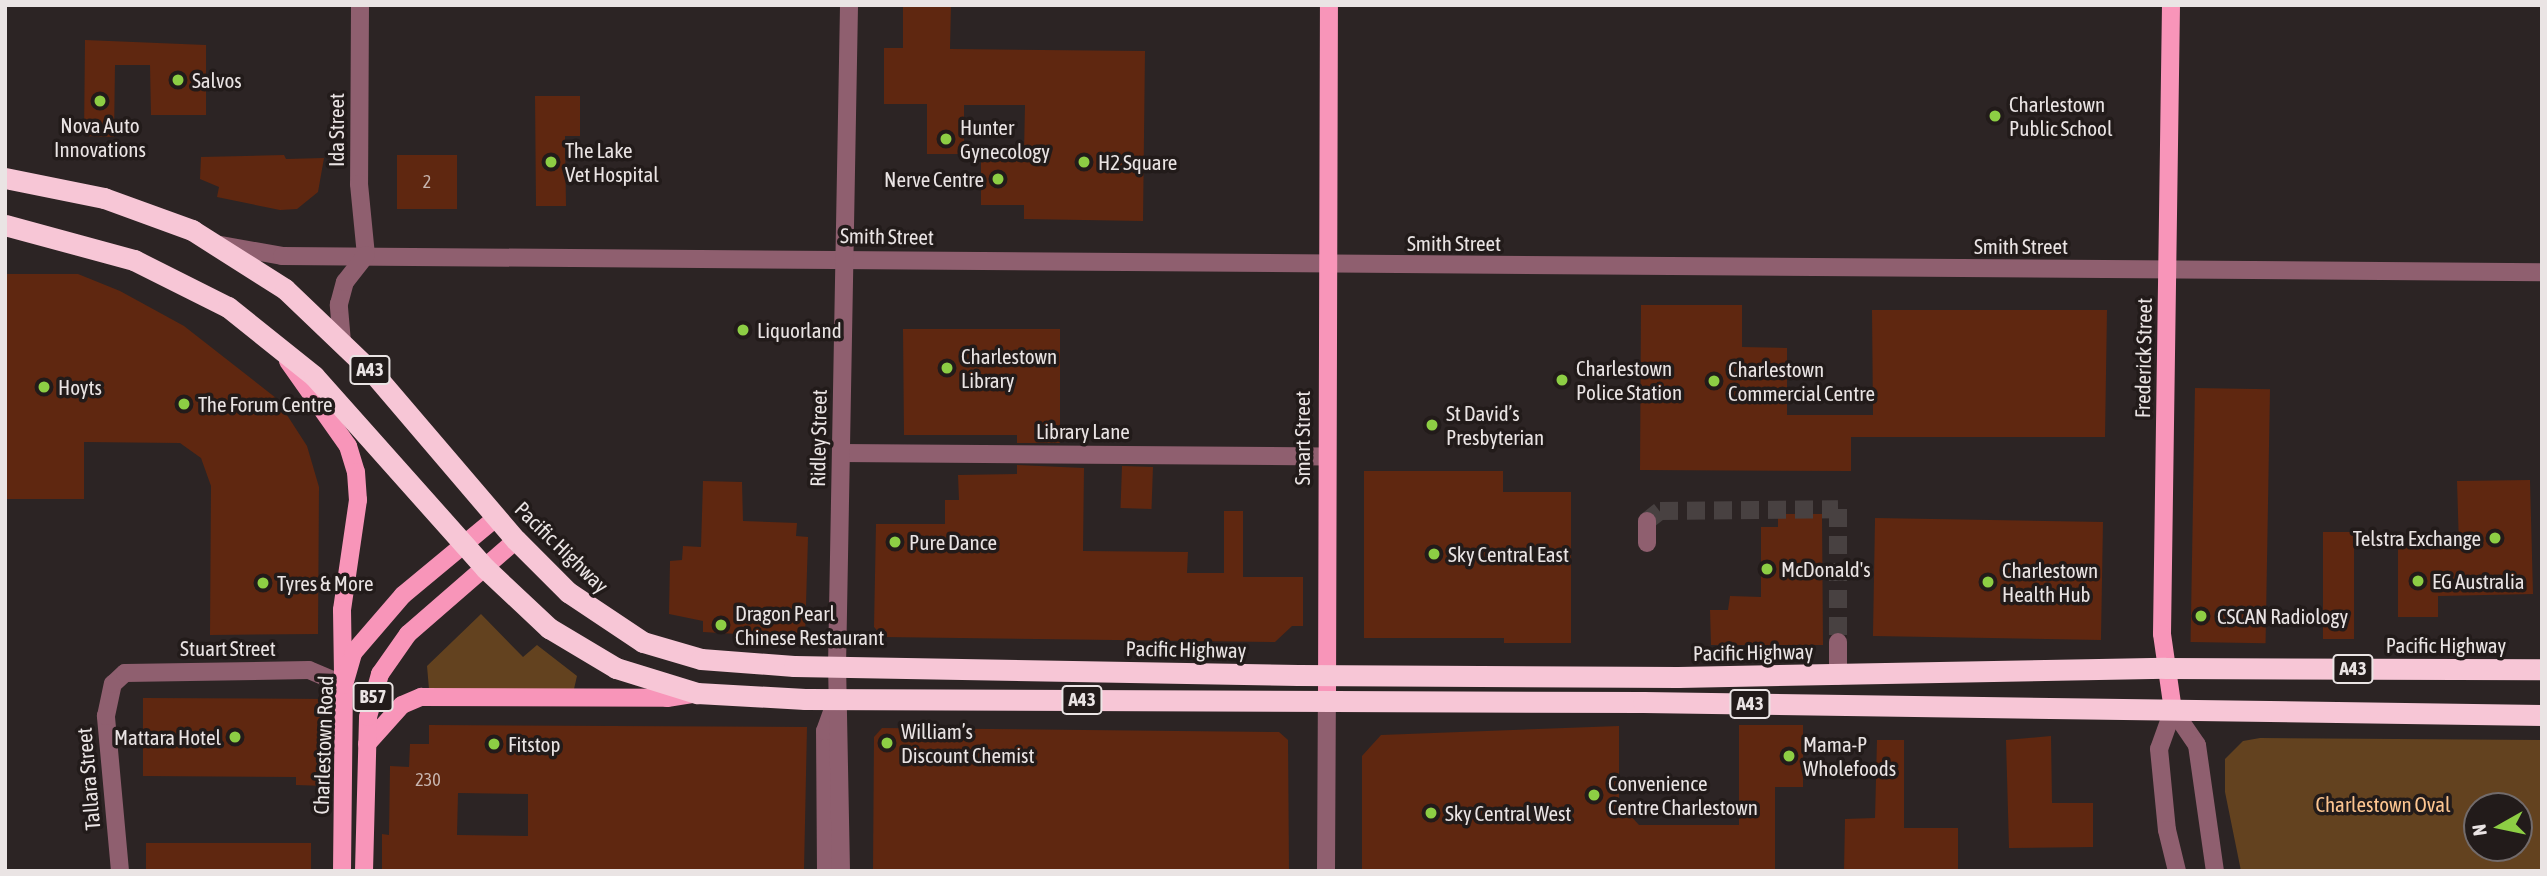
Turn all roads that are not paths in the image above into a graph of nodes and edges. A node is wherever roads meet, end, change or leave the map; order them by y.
1 (360, 5) edge
2 (849, 5) edge
3 (1329, 5) edge
4 (2171, 5) edge
5 (5, 178) edge
6 (5, 225) edge
7 (221, 245) junction
8 (366, 255) junction
9 (844, 258) junction
10 (1325, 265) junction
11 (2167, 270) junction
12 (2542, 272) edge
13 (273, 341) junction
14 (342, 342) junction
15 (841, 453) junction
16 (1325, 456) junction
17 (496, 517) junction
18 (1647, 521) dead end
19 (516, 540) junction
20 (1647, 543) dead end
21 (464, 544) junction
22 (485, 568) junction
23 (1838, 642) tunnel mouth
24 (836, 667) junction
25 (2165, 668) junction
26 (2542, 669) edge
27 (1326, 675) junction
28 (1838, 676) junction
29 (113, 684) joint
30 (344, 685) junction
31 (697, 693) junction
32 (837, 699) junction
33 (1327, 701) junction
34 (2173, 710) junction
35 (2542, 715) edge
36 (366, 745) junction
37 (120, 871) edge
38 (342, 871) edge
39 (364, 871) edge
40 (826, 871) edge
41 (841, 871) edge
42 (1326, 871) edge
43 (2177, 871) edge
44 (2215, 871) edge

1 - 8 street, Ida Street
2 - 9 street, Ridley Street
3 - 10 main road, Smart Street
4 - 11 main road, Frederick Street
5 - 7 highway, Pacific Highway / A43
6 - 13 highway, A43
7 - 8 street, Smith Street
7 - 14 highway, Pacific Highway / A43
8 - 9 street, Smith Street
8 - 14 street
9 - 10 street, Smith Street
9 - 15 street, Ridley Street
10 - 11 street, Smith Street
10 - 16 main road, Smart Street
11 - 12 street, Smith Street
11 - 25 main road, Frederick Street
13 - 21 highway, A43
13 - 30 main road
14 - 17 highway, Pacific Highway / A43
15 - 16 street, Library Lane
15 - 24 street, Ridley Street
16 - 27 main road, Smart Street
17 - 19 highway, Pacific Highway / A43
17 - 21 main road, Charlestown Road / B57
18 - 20 street
19 - 22 main road, Charlestown Road / B57
19 - 24 highway, Pacific Highway / A43
21 - 22 highway, A43
21 - 30 main road, Charlestown Road / B57
22 - 31 highway, A43
22 - 36 main road, Charlestown Road / B57
23 - 28 street
24 - 27 highway, Pacific Highway / A43
24 - 32 street, Ridley Street
25 - 26 highway, Pacific Highway / A43
25 - 28 highway, Pacific Highway / A43
25 - 34 main road, Frederick Street
27 - 28 highway, Pacific Highway / A43
27 - 33 main road, Smart Street
29 - 30 street, Stuart Street
29 - 37 street, Tallara Street
30 - 38 main road, Charlestown Road / B57
31 - 32 highway, A43
31 - 36 main road
32 - 33 highway, A43
32 - 40 street
32 - 41 street, Ridley Street
33 - 34 highway, A43
33 - 42 street, Smart Street
34 - 35 highway, A43
34 - 43 street, Frederick Street
34 - 44 street, Frederick Street
36 - 39 main road, Charlestown Road / B57

